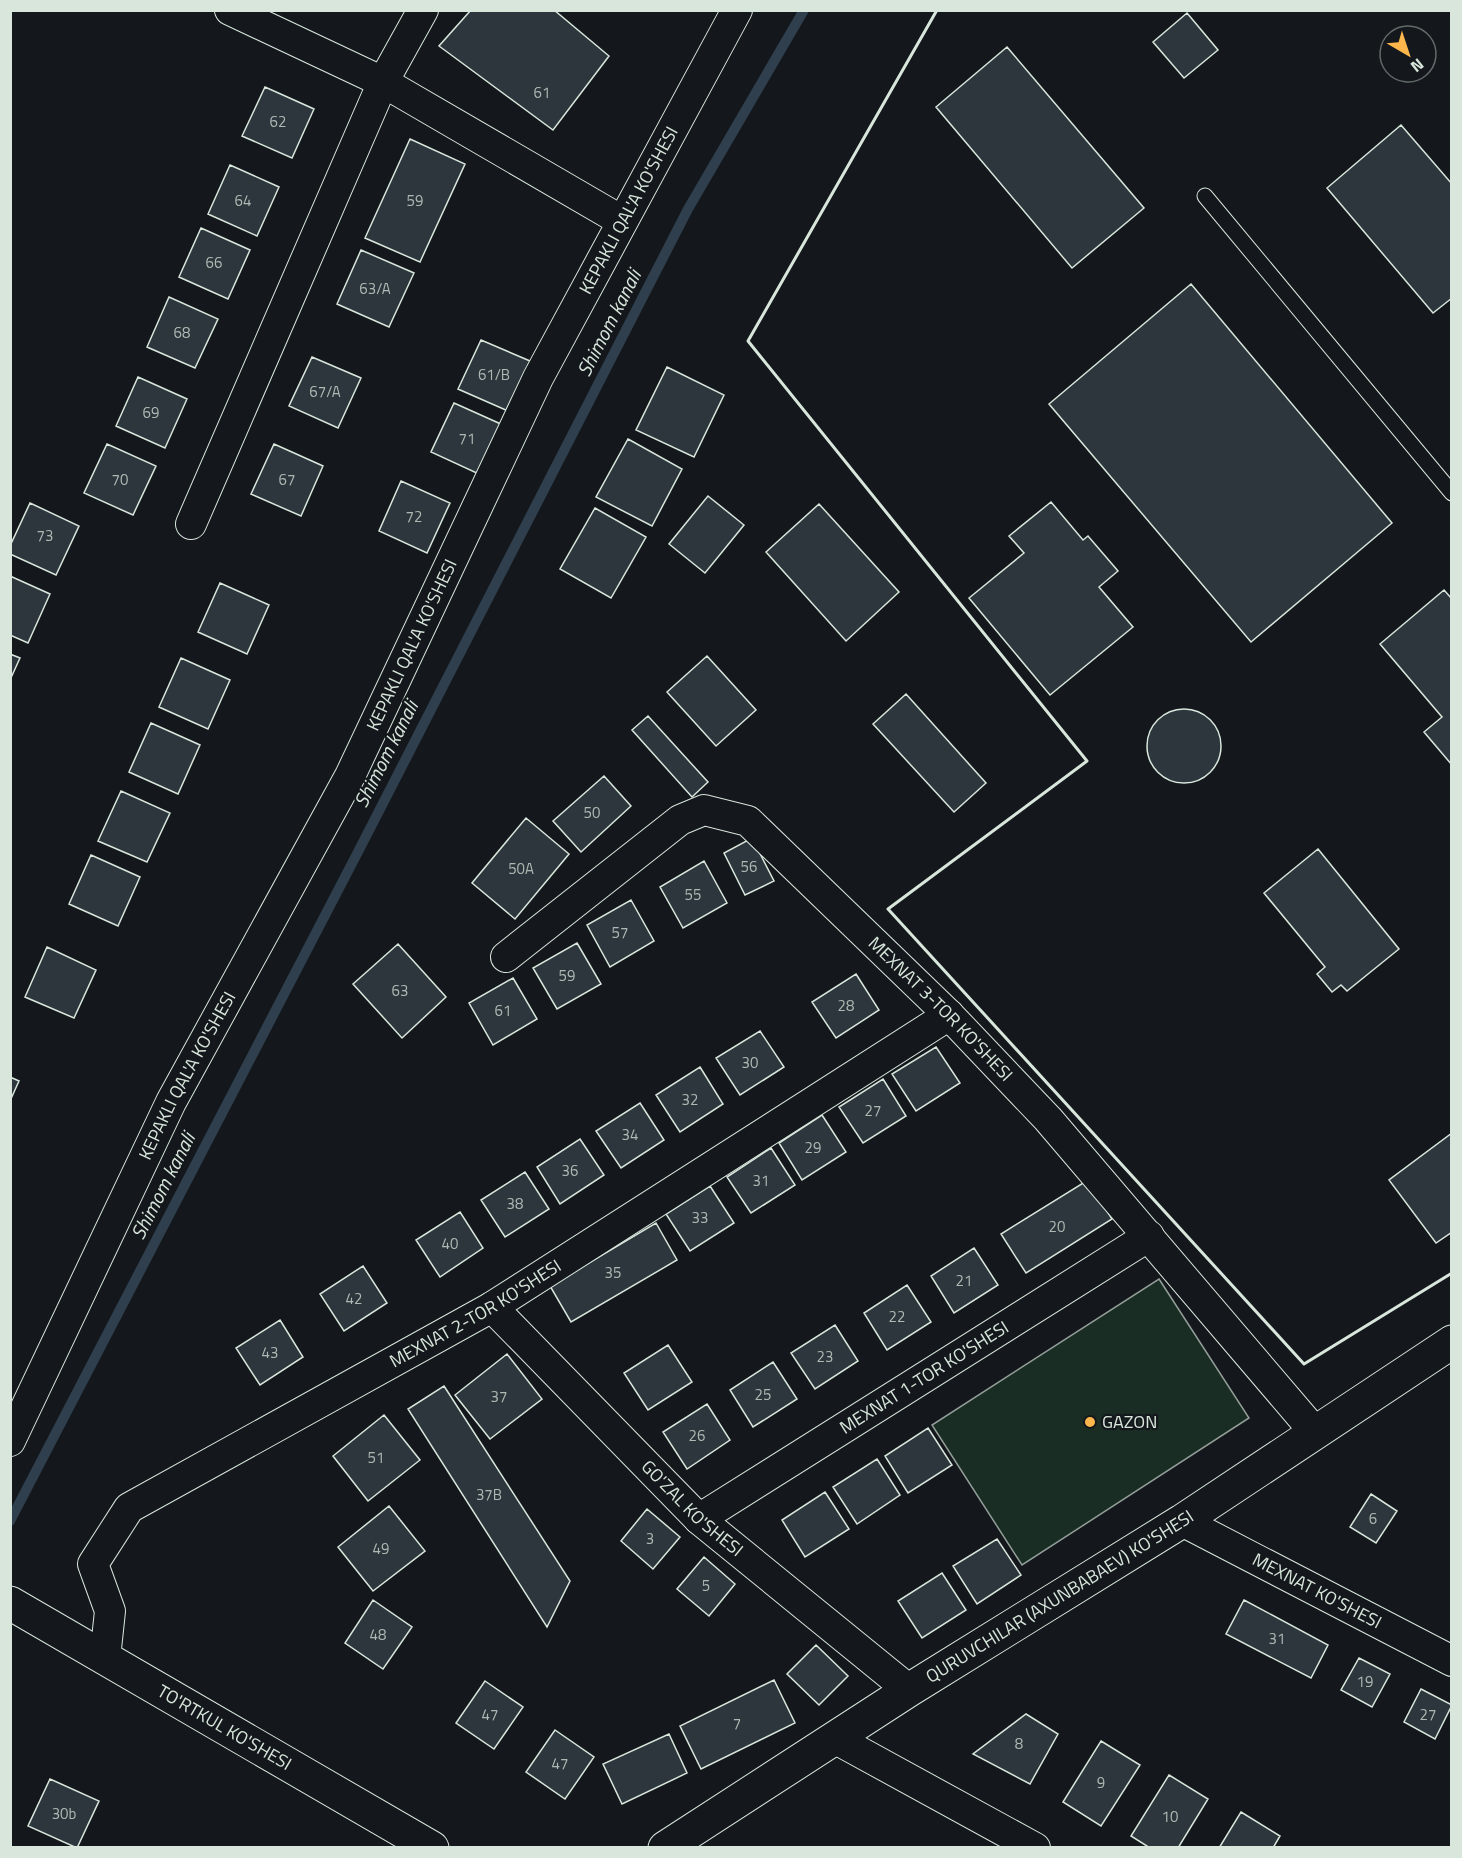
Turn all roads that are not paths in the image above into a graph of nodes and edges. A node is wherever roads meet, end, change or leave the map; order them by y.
1 (231, 10) edge
2 (423, 10) edge
3 (737, 10) edge
4 (383, 82) junction
5 (1205, 196) dead end
6 (622, 221) junction
7 (1452, 493) edge
8 (191, 524) dead end
9 (506, 957) dead end
10 (949, 1015) junction
11 (1149, 1236) junction
12 (492, 1307) junction
13 (1452, 1342) edge
14 (1314, 1431) junction
15 (10, 1440) edge
16 (699, 1520) junction
17 (1182, 1521) junction
18 (14, 1605) edge
19 (105, 1658) junction
20 (1452, 1661) edge
21 (909, 1690) junction
22 (836, 1739) junction
23 (432, 1848) edge
24 (665, 1848) edge
25 (1035, 1848) edge

1 - 4 street
2 - 4 street
3 - 6 street, KEPAKLI QAL'A KO'SHESI
4 - 6 street
4 - 8 street
5 - 7 lane
6 - 15 street, KEPAKLI QAL'A KO'SHESI
9 - 10 street, MEXNAT 3-TOR KO'SHESI
10 - 11 street, MEXNAT 3-TOR KO'SHESI
10 - 12 street, MEXNAT 2-TOR KO'SHESI
11 - 14 street, MEXNAT 3-TOR KO'SHESI
11 - 16 street, MEXNAT 1-TOR KO'SHESI
12 - 16 street, GO'ZAL KO'SHESI
12 - 19 street, MEXNAT 2-TOR KO'SHESI
13 - 14 street, QURUVCHILAR (AXUNBABAEV) KO'SHESI
14 - 17 street, QURUVCHILAR (AXUNBABAEV) KO'SHESI
16 - 21 street, GO'ZAL KO'SHESI
17 - 20 street, MEXNAT KO'SHESI
17 - 21 street, QURUVCHILAR (AXUNBABAEV) KO'SHESI
18 - 19 street, TO'RTKUL KO'SHESI
19 - 23 street, TO'RTKUL KO'SHESI
21 - 22 street, QURUVCHILAR (AXUNBABAEV) KO'SHESI
22 - 24 street, QURUVCHILAR (AXUNBABAEV) KO'SHESI
22 - 25 street

